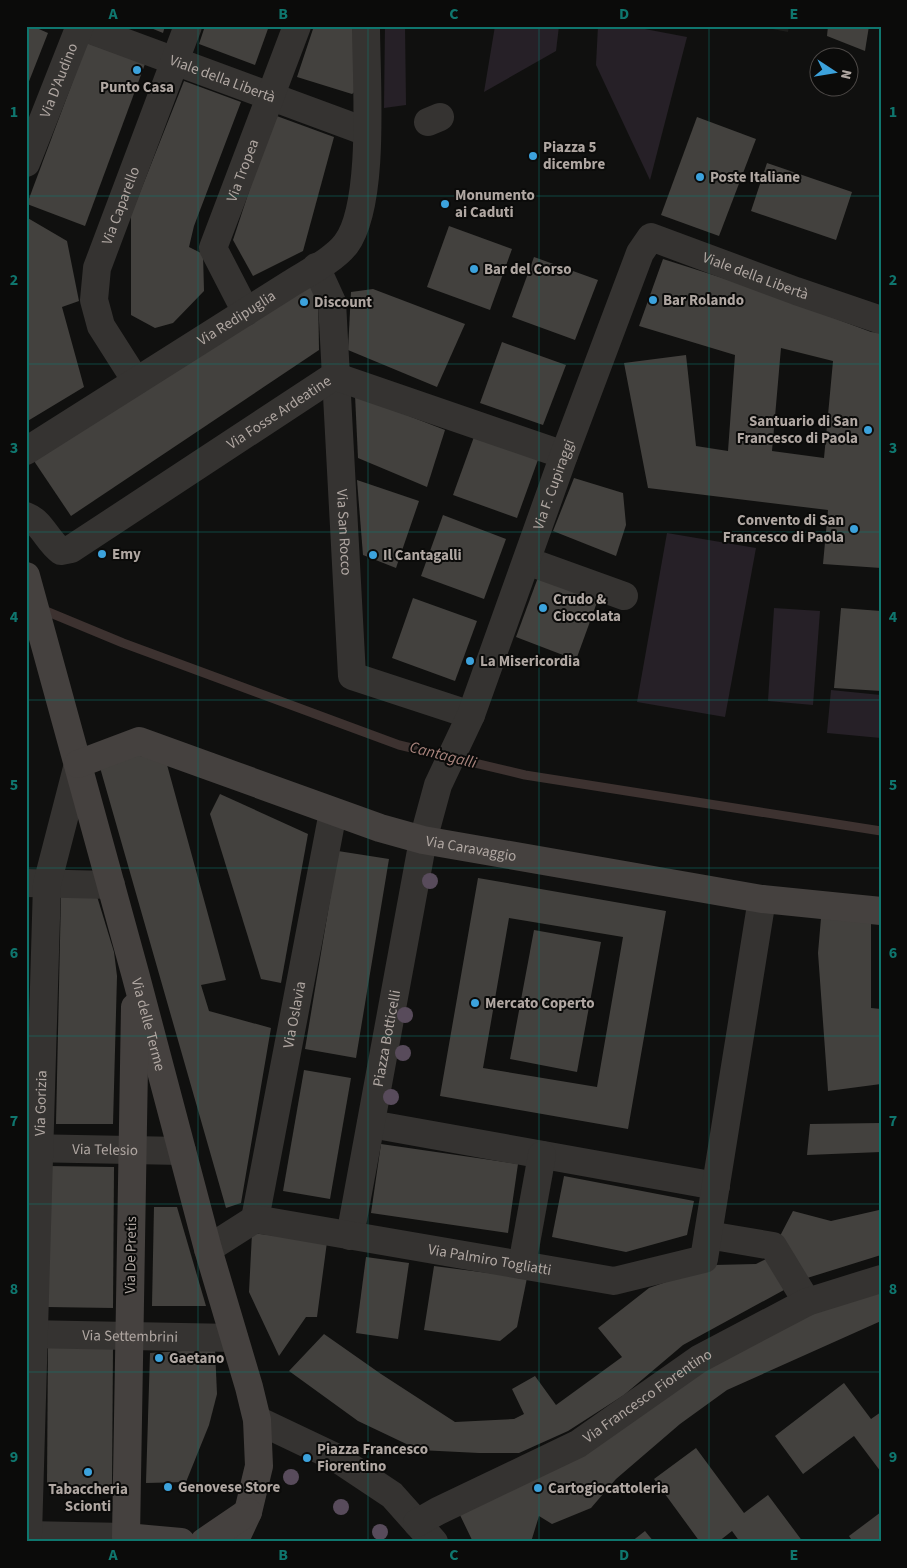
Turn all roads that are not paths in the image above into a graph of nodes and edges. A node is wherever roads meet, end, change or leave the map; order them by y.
1 (80, 26) edge
2 (188, 26) edge
3 (297, 26) edge
4 (366, 26) edge
5 (175, 61) junction
6 (271, 96) junction
7 (367, 132) junction
8 (26, 163) edge
9 (640, 253) joint
10 (316, 267) junction
11 (246, 312) junction
12 (881, 320) edge
13 (334, 376) junction
14 (136, 382) junction
15 (26, 451) edge
16 (564, 456) junction
17 (26, 516) edge
18 (526, 561) junction
19 (26, 576) edge
20 (624, 596) dead end
21 (471, 715) junction
22 (78, 764) junction
23 (438, 785) joint
24 (333, 812) junction
25 (423, 840) junction
26 (36, 884) edge
27 (111, 885) junction
28 (762, 899) junction
29 (881, 911) edge
30 (136, 974) junction
31 (370, 1124) junction
32 (33, 1148) edge
33 (133, 1150) junction
34 (182, 1151) junction
35 (542, 1155) junction
36 (716, 1186) junction
37 (255, 1219) junction
38 (708, 1235) junction
39 (350, 1236) junction
40 (208, 1249) junction
41 (522, 1265) junction
42 (881, 1279) edge
43 (807, 1302) junction
44 (30, 1334) edge
45 (129, 1336) junction
46 (234, 1338) junction
47 (257, 1420) junction
48 (248, 1512) junction
49 (426, 1532) edge
50 (27, 1535) edge
51 (126, 1537) junction
52 (81, 1539) edge
53 (181, 1542) edge
54 (204, 1542) edge
55 (234, 1542) edge

1 - 5 street, Viale della Libertà
1 - 8 street, Via D'Audino
2 - 5 street, Via Caparello
3 - 6 street, Via Tropea
4 - 7 street, Via Redipuglia
5 - 6 street, Viale della Libertà
5 - 14 street, Via Caparello
6 - 7 street, Viale della Libertà
6 - 11 street, Via Tropea
7 - 10 street, Via Redipuglia
9 - 12 street, Viale della Libertà
9 - 16 street, Via F. Cupiraggi
10 - 11 street, Via Redipuglia
10 - 13 street, Via San Rocco
11 - 14 street, Via Redipuglia
13 - 16 street, Via Fosse Ardeatine
13 - 17 street, Via Fosse Ardeatine
13 - 21 street, Via San Rocco
14 - 15 street, Via Redipuglia
16 - 18 street, Via F. Cupiraggi
18 - 20 street
18 - 21 street, Via F. Cupiraggi
19 - 22 main road, Via delle Terme
21 - 23 street, Via F. Cupiraggi
22 - 24 main road, Via Caravaggio
22 - 26 street, Via Gorizia
22 - 27 main road, Via delle Terme
23 - 25 street, Piazza Botticelli
24 - 25 main road, Via Caravaggio
24 - 37 street, Via Oslavia
25 - 28 main road, Via Caravaggio
25 - 31 street, Piazza Botticelli
26 - 27 street
26 - 32 street, Via Gorizia
27 - 30 main road, Via delle Terme
28 - 29 main road, Via Caravaggio
28 - 36 street, Via Palmiro Togliatti
30 - 33 main road, Via De Pretis
30 - 34 main road, Via delle Terme
31 - 35 street
31 - 39 street, Piazza Botticelli
32 - 33 street, Via Telesio
32 - 44 street, Via Gorizia
33 - 34 street, Via Telesio
33 - 45 main road, Via De Pretis
34 - 40 main road, Via delle Terme
35 - 36 street
35 - 41 street
36 - 38 street, Via Palmiro Togliatti
37 - 39 street, Via Palmiro Togliatti
37 - 40 street
38 - 41 street, Via Palmiro Togliatti
38 - 43 street
39 - 41 street, Via Palmiro Togliatti
40 - 46 main road, Via delle Terme
42 - 43 street, Via Francesco Fiorentino
43 - 49 street, Via Francesco Fiorentino
44 - 45 street, Via Settembrini
44 - 50 street, Via Gorizia
45 - 46 street, Via Settembrini
45 - 51 main road, Via De Pretis
46 - 47 main road, Via delle Terme
47 - 48 main road, Via delle Terme
47 - 49 street
48 - 54 main road
48 - 55 main road, Via delle Terme
50 - 52 street
51 - 52 street
51 - 53 main road

